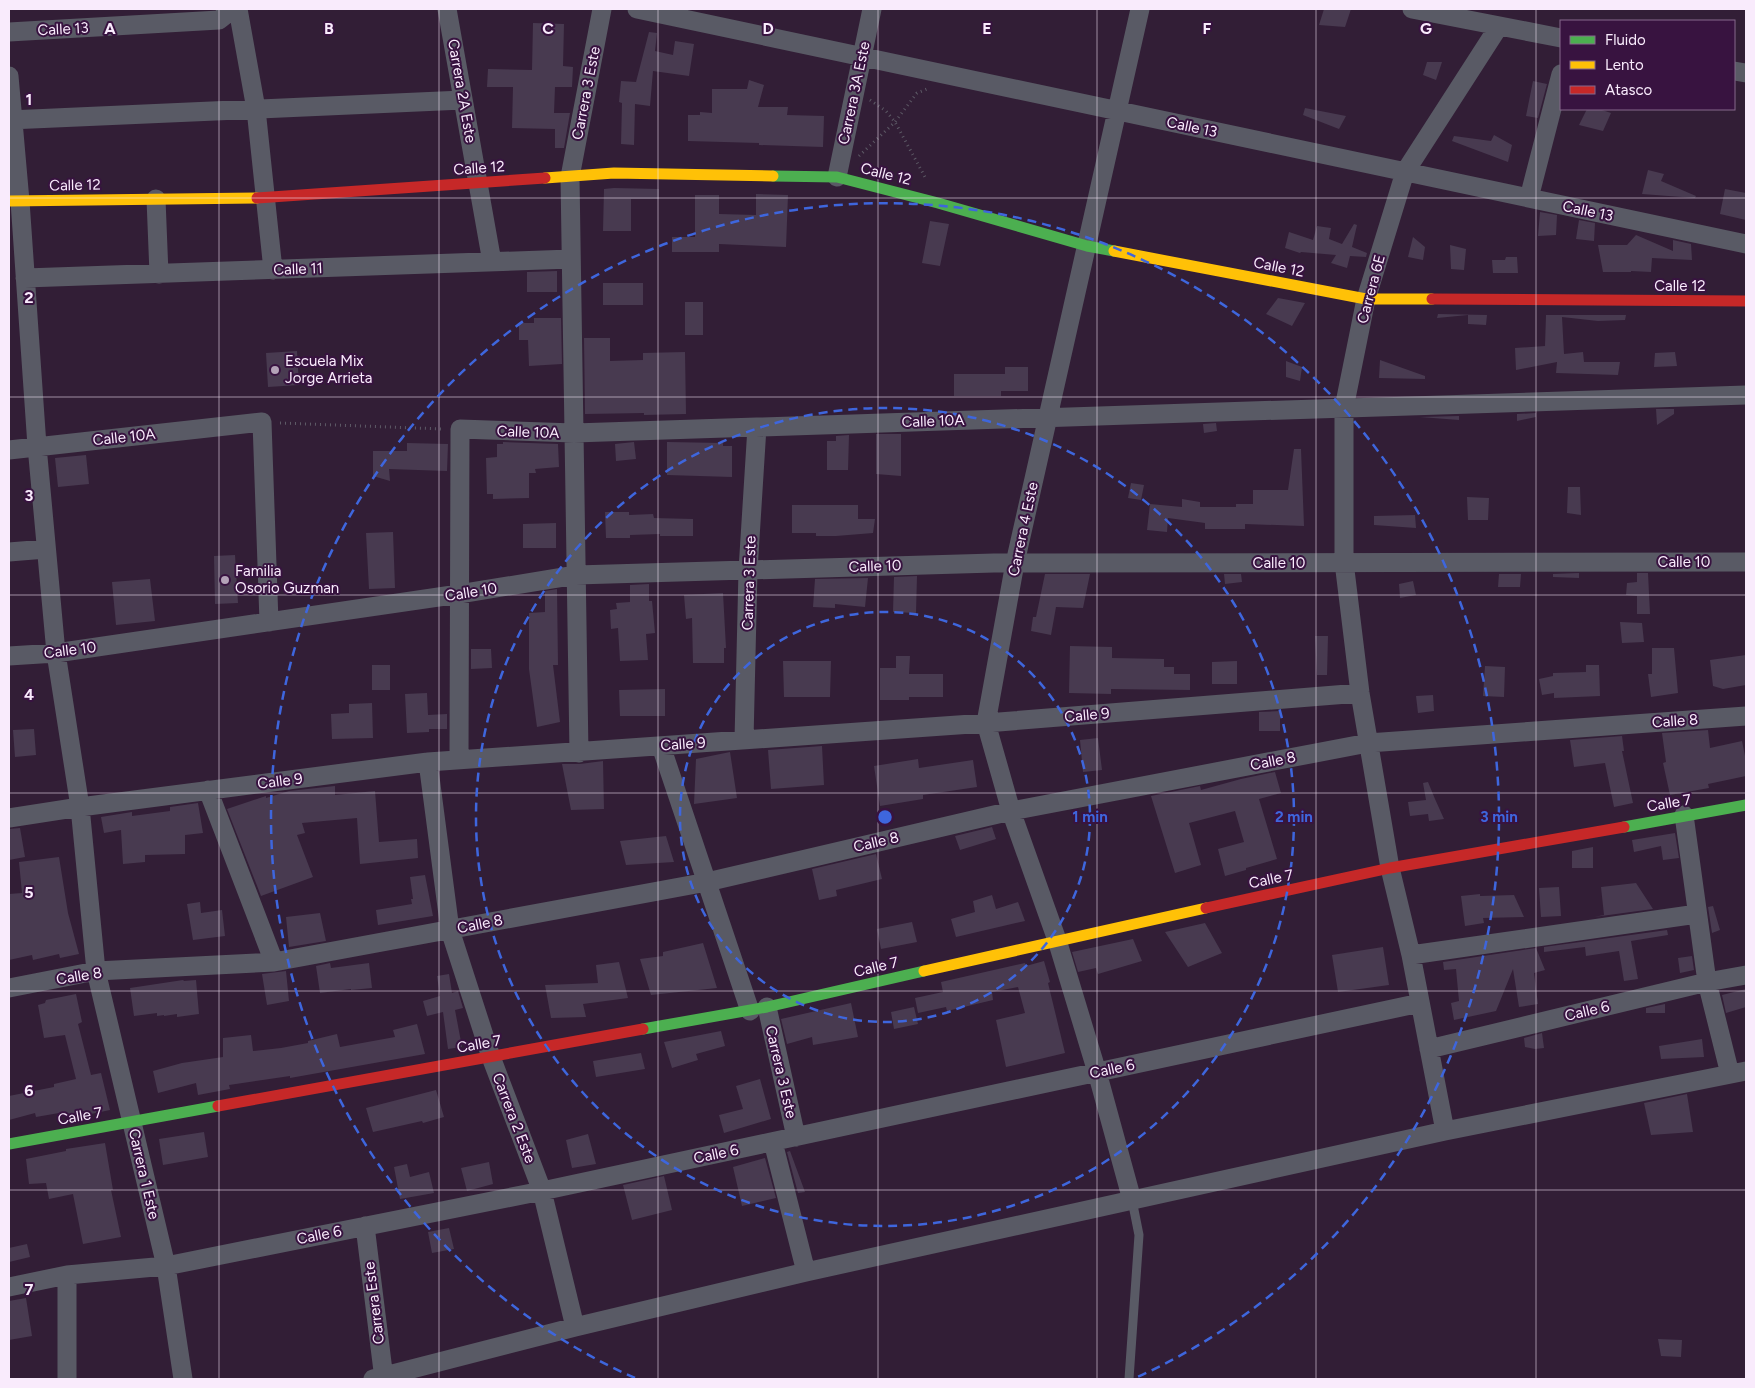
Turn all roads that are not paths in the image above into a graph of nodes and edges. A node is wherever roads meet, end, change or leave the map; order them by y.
1 (233, 9) edge
2 (238, 9) edge
3 (447, 9) edge
4 (602, 9) edge
5 (637, 9) edge
6 (872, 9) edge
7 (1140, 9) edge
8 (1412, 9) edge
9 (1500, 26) junction
10 (9, 32) edge
11 (1560, 38) edge
12 (862, 56) junction
13 (9, 76) edge
14 (1560, 78) edge
15 (463, 100) junction
16 (256, 109) junction
17 (1117, 111) junction
18 (11, 120) edge
19 (1404, 172) junction
20 (570, 176) junction
21 (837, 177) junction
22 (479, 183) junction
23 (264, 198) junction
24 (1529, 198) junction
25 (156, 199) junction
26 (14, 201) edge
27 (1746, 244) edge
28 (1087, 246) junction
29 (571, 259) junction
30 (492, 262) junction
31 (273, 270) junction
32 (159, 274) junction
33 (20, 283) edge
34 (1366, 299) junction
35 (1746, 301) edge
36 (1746, 395) edge
37 (1344, 408) junction
38 (1049, 417) junction
39 (757, 427) junction
40 (574, 433) junction
41 (37, 446) junction
42 (9, 450) edge
43 (46, 548) junction
44 (9, 552) edge
45 (1344, 562) junction
46 (1746, 562) edge
47 (1015, 563) junction
48 (748, 570) junction
49 (576, 575) junction
50 (459, 594) junction
51 (268, 622) junction
52 (56, 653) junction
53 (9, 656) edge
54 (1360, 693) junction
55 (1746, 716) edge
56 (986, 723) junction
57 (744, 740) junction
58 (1368, 743) junction
59 (661, 746) junction
60 (579, 753) junction
61 (459, 760) junction
62 (428, 762) junction
63 (208, 790) junction
64 (1746, 805) edge
65 (80, 807) junction
66 (1011, 811) junction
67 (1684, 815) junction
68 (9, 818) edge
69 (1390, 868) junction
70 (707, 882) junction
71 (1697, 914) junction
72 (450, 930) junction
73 (1057, 940) junction
74 (1411, 955) junction
75 (274, 962) junction
76 (96, 972) junction
77 (1746, 975) edge
78 (1707, 982) junction
79 (9, 988) edge
80 (1420, 1003) junction
81 (758, 1009) junction
82 (1429, 1049) junction
83 (491, 1057) junction
84 (1097, 1072) junction
85 (1738, 1072) edge
86 (132, 1122) junction
87 (1445, 1131) junction
88 (796, 1137) junction
89 (773, 1142) junction
90 (9, 1144) edge
91 (542, 1190) junction
92 (1132, 1200) junction
93 (365, 1226) junction
94 (166, 1266) junction
95 (806, 1272) junction
96 (67, 1275) junction
97 (9, 1287) edge
98 (575, 1327) junction
99 (67, 1379) edge
100 (183, 1379) edge
101 (380, 1379) edge
102 (1129, 1379) edge

1 - 10 street, Calle 13
2 - 16 street
3 - 15 street, Carrera 2A Este
4 - 20 street, Carrera 3 Este
5 - 12 street, Calle 13
6 - 12 street, Carrera 3A Este
7 - 17 street, Carrera 4 Este
8 - 9 street
9 - 11 street
9 - 19 street, Carrera 6E
12 - 17 street, Calle 13
12 - 21 street, Carrera 3A Este
13 - 18 street, Carrera 1 Este
14 - 24 street
15 - 16 street
15 - 22 street, Carrera 2A Este
16 - 18 street
16 - 23 street
17 - 19 street, Calle 13
17 - 28 street, Carrera 4 Este
18 - 26 street, Carrera 1 Este
19 - 24 street, Calle 13
19 - 34 street, Carrera 6E
20 - 21 street, Calle 12
20 - 22 street, Calle 12
20 - 29 street, Carrera 3 Este
21 - 28 street, Calle 12
22 - 23 street, Calle 12
22 - 30 street, Carrera 2A Este
23 - 25 street, Calle 12
23 - 31 street
24 - 27 street, Calle 13
25 - 26 street, Calle 12
25 - 32 street
26 - 33 street, Carrera 1 Este
28 - 34 street, Calle 12
28 - 38 street, Carrera 4 Este
29 - 30 street, Calle 11
29 - 40 street, Carrera 3 Este
30 - 31 street, Calle 11
31 - 32 street, Calle 11
32 - 33 street, Calle 11
33 - 41 street, Carrera 1 Este
34 - 35 street, Calle 12
34 - 37 street, Carrera 6E
36 - 37 street, Calle 10A
37 - 38 street, Calle 10A
37 - 45 street, Carrera 6E
38 - 39 street, Calle 10A
38 - 47 street, Carrera 4 Este
39 - 40 street, Calle 10A
39 - 48 street, Carrera 3 Este
40 - 49 street, Carrera 3 Este
40 - 50 street, Calle 10A
41 - 42 street, Calle 10A
41 - 43 street, Carrera 1 Este
41 - 51 street, Calle 10A
43 - 44 street
43 - 52 street, Carrera 1 Este
45 - 46 street, Calle 10
45 - 47 street, Calle 10
45 - 54 street, Carrera 6E
47 - 48 street, Calle 10
47 - 56 street, Carrera 4 Este
48 - 49 street, Calle 10
48 - 57 street, Carrera 3 Este
49 - 50 street, Calle 10
49 - 60 street, Carrera 3 Este
50 - 51 street, Calle 10
50 - 61 street
51 - 52 street, Calle 10
52 - 53 street, Calle 10
52 - 65 street, Carrera 1 Este
54 - 56 street, Calle 9
54 - 58 street, Carrera 6E
55 - 58 street, Calle 8
56 - 57 street, Calle 9
56 - 66 street, Carrera 4 Este
57 - 59 street, Calle 9
58 - 66 street, Calle 8
58 - 69 street, Carrera 6E
59 - 60 street, Calle 9
59 - 70 street, Carrera 3 Este
60 - 61 street, Calle 9
61 - 62 street, Calle 9
62 - 63 street, Calle 9
62 - 72 street, Carrera 2 Este
63 - 65 street, Calle 9
63 - 75 street
64 - 67 street, Calle 7
65 - 68 street, Calle 9
65 - 76 street, Carrera 1 Este
66 - 70 street, Calle 8
66 - 73 street, Carrera 4 Este
67 - 69 street, Calle 7
67 - 71 street
69 - 73 street, Calle 7
69 - 74 street, Carrera 6E
70 - 72 street, Calle 8
70 - 81 street, Carrera 3 Este
71 - 74 street
71 - 78 street
72 - 75 street, Calle 8
72 - 83 street, Carrera 2 Este
73 - 81 street, Calle 7
73 - 84 street, Carrera 4 Este
74 - 80 street, Carrera 6E
75 - 76 street, Calle 8
76 - 79 street, Calle 8
76 - 86 street, Carrera 1 Este
77 - 78 street, Calle 6
78 - 82 street, Calle 6
78 - 85 street
80 - 82 street, Carrera 6E
80 - 84 street, Calle 6
81 - 83 street, Calle 7
81 - 88 street, Carrera 3 Este
82 - 87 street, Carrera 6E
83 - 86 street, Calle 7
83 - 91 street, Carrera 2 Este
84 - 88 street, Calle 6
84 - 92 street, Carrera 4 Este
85 - 87 street
86 - 90 street, Calle 7
86 - 94 street, Carrera 1 Este
87 - 92 street
88 - 89 street, Calle 6
89 - 91 street, Calle 6
89 - 95 street
91 - 93 street, Calle 6
91 - 98 street, Carrera 2 Este
92 - 95 street
92 - 102 lane
93 - 94 street, Calle 6
93 - 101 street, Carrera Este
94 - 96 street, Calle 6
94 - 100 street, Carrera 1 Este
95 - 98 street
96 - 97 street, Calle 6
96 - 99 street
98 - 101 street

